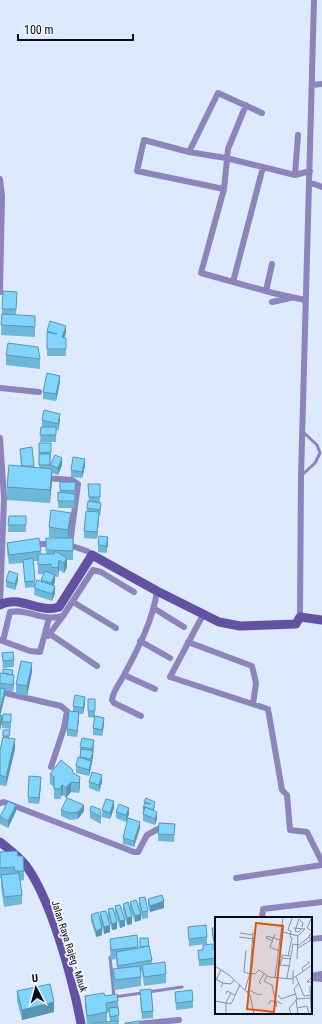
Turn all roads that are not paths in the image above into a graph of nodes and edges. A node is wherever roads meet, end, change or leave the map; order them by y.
1 (314, 0) edge
2 (322, 84) edge
3 (312, 85) junction
4 (246, 105) junction
5 (262, 113) dead end
6 (298, 135) dead end
7 (189, 152) junction
8 (226, 158) junction
9 (263, 167) junction
10 (310, 171) junction
11 (295, 174) junction
12 (0, 179) edge
13 (309, 182) junction
14 (322, 187) edge
15 (224, 189) junction
16 (1, 196) edge
17 (272, 264) dead end
18 (0, 278) edge
19 (233, 282) junction
20 (266, 291) junction
21 (0, 292) edge
22 (292, 298) junction
23 (306, 300) junction
24 (272, 302) dead end
25 (0, 388) edge
26 (39, 392) dead end
27 (302, 431) junction
28 (0, 438) edge
29 (3, 474) junction
30 (10, 475) edge
31 (300, 477) junction
32 (42, 478) edge
33 (1, 543) edge
34 (8, 543) edge
35 (24, 543) edge
36 (70, 544) junction
37 (92, 555) junction
38 (157, 591) junction
39 (134, 592) dead end
40 (72, 602) junction
41 (0, 604) edge
42 (155, 610) junction
43 (204, 613) junction
44 (63, 616) junction
45 (49, 618) junction
46 (322, 620) edge
47 (298, 621) junction
48 (184, 627) dead end
49 (116, 628) dead end
50 (50, 634) junction
51 (1, 640) edge
52 (44, 640) junction
53 (140, 641) junction
54 (188, 642) junction
55 (170, 658) dead end
56 (97, 666) dead end
57 (124, 675) junction
58 (155, 689) dead end
59 (0, 692) edge
60 (253, 704) junction
61 (141, 716) dead end
62 (51, 767) dead end
63 (0, 803) edge
64 (158, 830) edge
65 (0, 842) edge
66 (322, 864) edge
67 (236, 878) dead end
68 (322, 902) edge
69 (262, 917) edge
70 (322, 938) edge
71 (312, 939) edge
72 (110, 957) edge
73 (322, 974) edge
74 (312, 977) edge
75 (312, 977) edge
76 (322, 980) edge
77 (182, 987) dead end
78 (114, 997) junction
79 (106, 998) edge
80 (179, 1020) dead end
81 (81, 1024) edge
82 (137, 1024) edge

1 - 3 street
2 - 3 street
3 - 10 street
4 - 5 street
4 - 7 street
4 - 8 street
6 - 11 street
7 - 8 street
7 - 15 street
8 - 9 street
8 - 15 street
9 - 11 street
9 - 19 street
10 - 11 street
10 - 13 street
12 - 16 street
13 - 14 street
13 - 23 street
15 - 19 street
16 - 18 street
17 - 20 street
18 - 21 street
19 - 20 street
20 - 22 street
22 - 23 street
22 - 24 street
23 - 27 street
25 - 26 street
27 - 31 street
27 - 31 lane
28 - 29 street
29 - 30 street
29 - 33 street
31 - 47 street
32 - 36 street
33 - 34 street
33 - 41 street
35 - 36 street
36 - 37 street
37 - 38 street
37 - 41 street
38 - 42 street
38 - 43 street
39 - 40 street
40 - 44 street
40 - 49 street
42 - 48 street
42 - 53 street
43 - 47 street
43 - 54 street
44 - 45 street
44 - 50 street
45 - 51 street
45 - 52 street
46 - 47 street
50 - 52 street
50 - 56 street
51 - 52 street
53 - 55 street
53 - 57 street
54 - 60 street
54 - 60 street
57 - 58 street
57 - 61 street
59 - 62 street
60 - 66 street
63 - 64 street
65 - 81 street, Jalan Raya Rajeg - Mauk
66 - 67 street
68 - 69 street
70 - 71 street
72 - 78 lane
73 - 74 street
75 - 76 street
77 - 78 lane
78 - 79 lane
80 - 82 street

